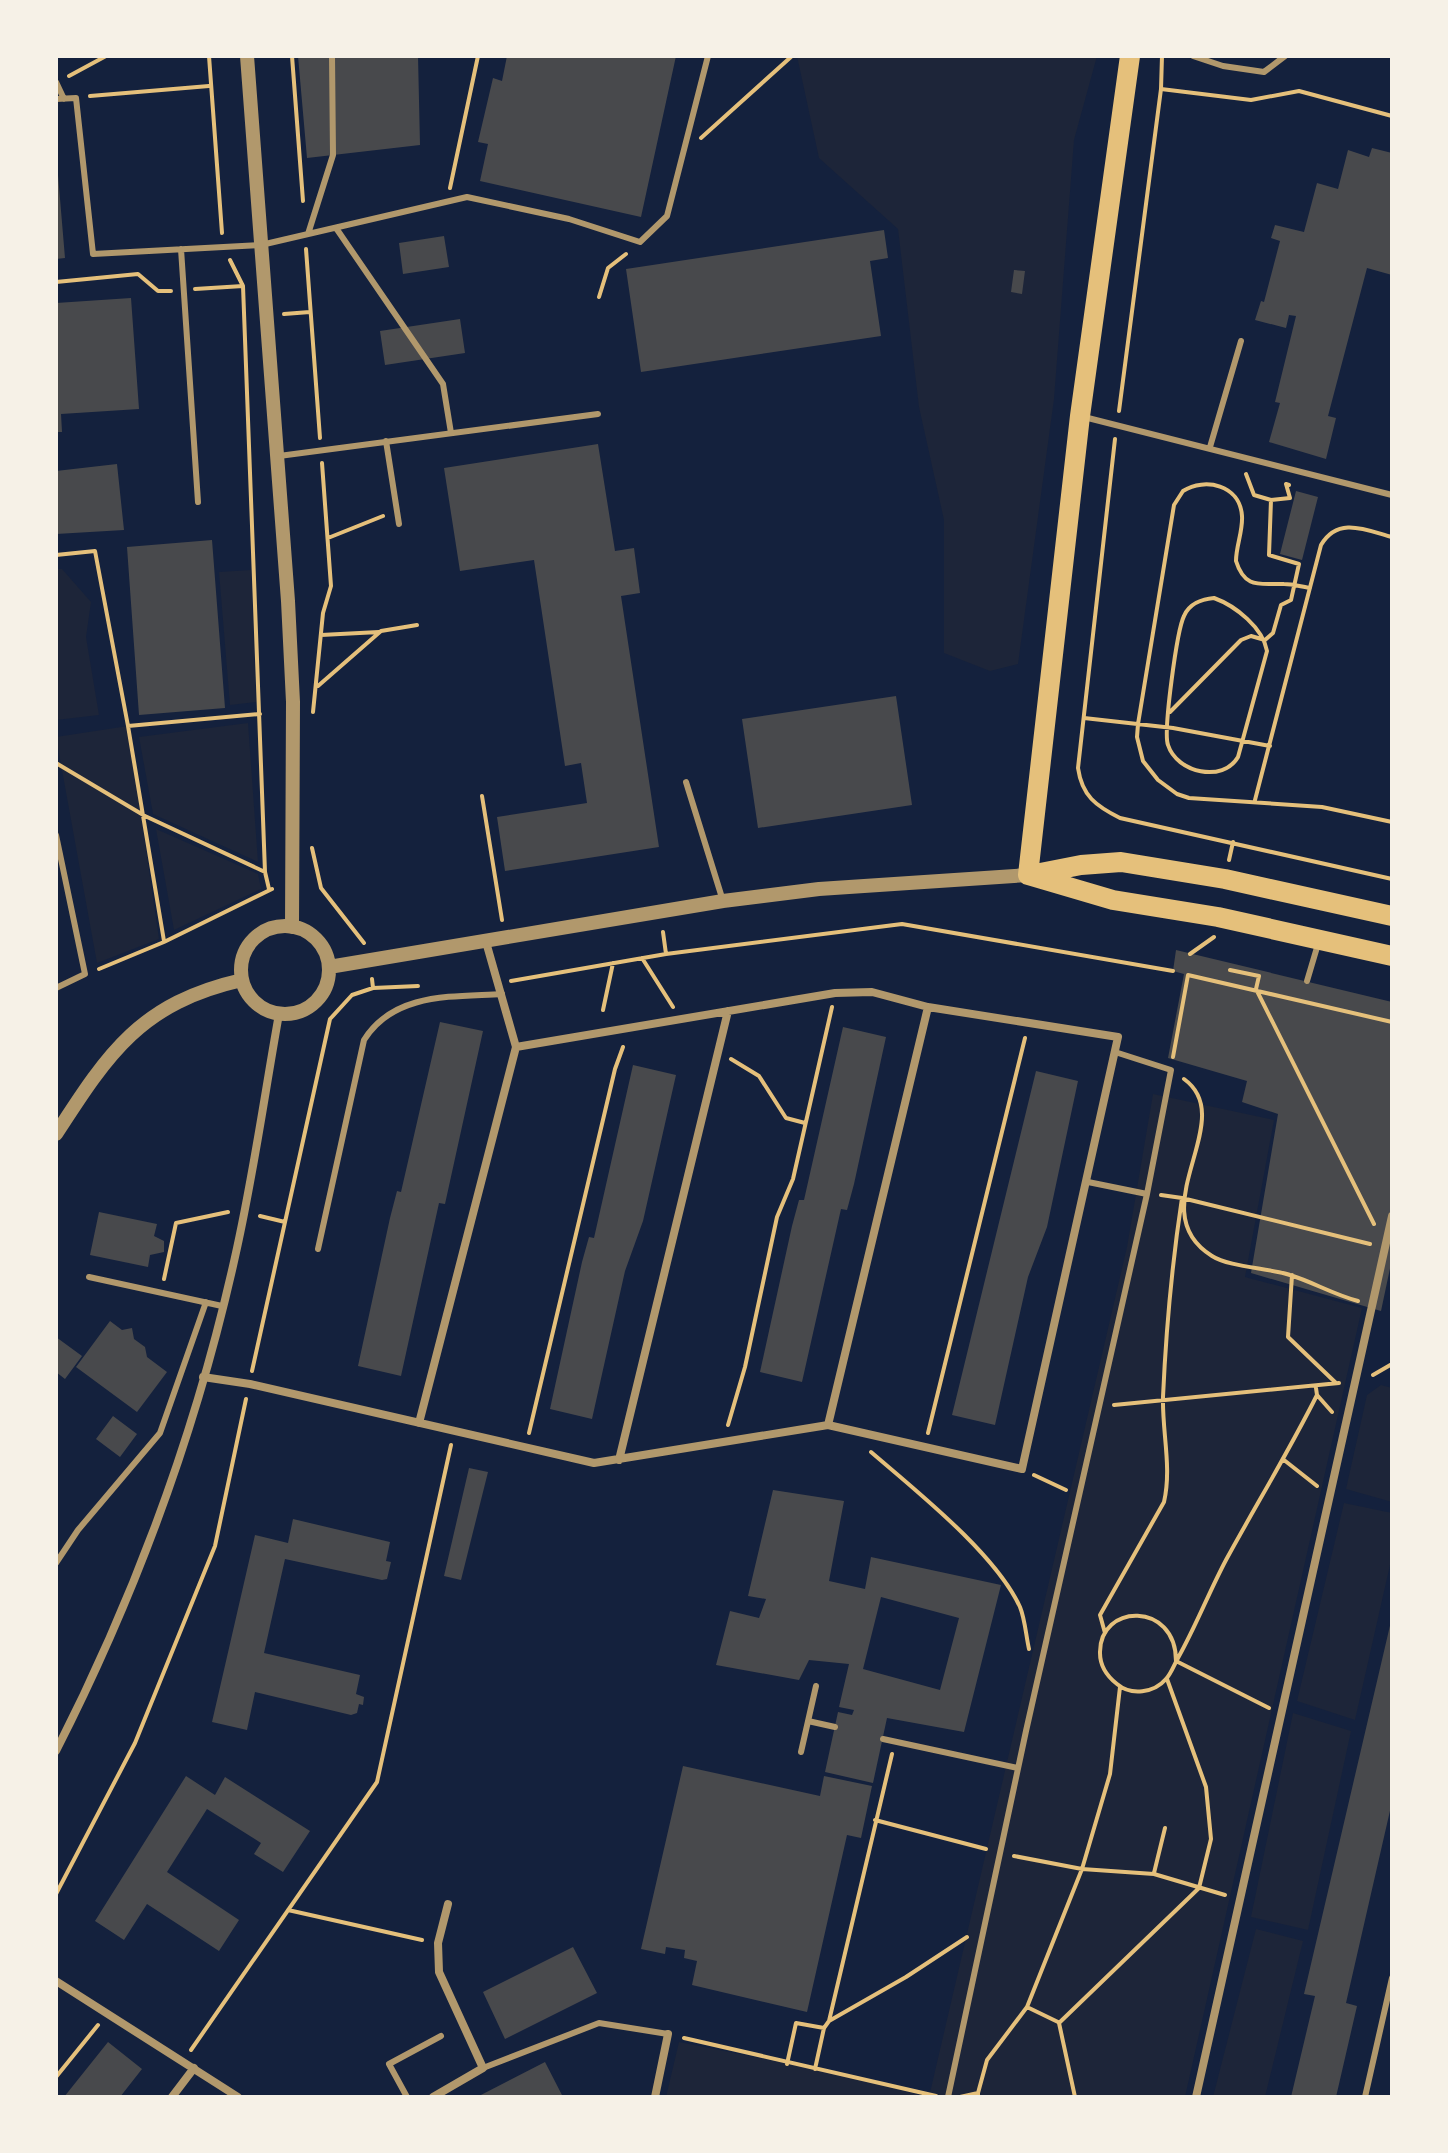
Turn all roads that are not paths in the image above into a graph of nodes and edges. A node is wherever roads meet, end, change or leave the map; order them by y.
1 (247, 56) edge
2 (332, 56) edge
3 (708, 56) edge
4 (1130, 56) edge
5 (1193, 56) edge
6 (1226, 56) edge
7 (1285, 56) edge
8 (1223, 66) junction
9 (56, 82) edge
10 (60, 99) edge
11 (336, 228) junction
12 (308, 234) junction
13 (261, 245) junction
14 (181, 249) junction
15 (1241, 341) dead end
16 (598, 414) dead end
17 (1080, 416) junction
18 (451, 433) junction
19 (386, 441) junction
20 (1210, 447) junction
21 (279, 456) junction
22 (1392, 495) edge
23 (198, 502) dead end
24 (399, 524) dead end
25 (686, 782) dead end
26 (56, 835) edge
27 (1028, 875) junction
28 (723, 901) junction
29 (1392, 916) edge
30 (292, 927) junction
31 (1319, 940) junction
32 (486, 942) junction
33 (1392, 956) edge
34 (329, 967) junction
35 (242, 980) junction
36 (1307, 981) dead end
37 (56, 988) edge
38 (502, 994) junction
39 (928, 1007) junction
40 (728, 1011) junction
41 (279, 1014) junction
42 (516, 1047) junction
43 (1115, 1052) junction
44 (56, 1134) edge
45 (1088, 1182) junction
46 (1147, 1194) junction
47 (1392, 1216) edge
48 (318, 1249) dead end
49 (89, 1277) dead end
50 (206, 1302) junction
51 (222, 1306) junction
52 (203, 1377) junction
53 (419, 1423) junction
54 (828, 1425) junction
55 (619, 1460) junction
56 (56, 1563) edge
57 (816, 1686) dead end
58 (808, 1721) junction
59 (835, 1727) dead end
60 (883, 1739) dead end
61 (56, 1751) edge
62 (801, 1752) dead end
63 (1018, 1768) junction
64 (448, 1904) dead end
65 (1392, 1978) edge
66 (57, 1984) edge
67 (668, 2034) joint
68 (441, 2036) dead end
69 (194, 2068) junction
70 (483, 2068) junction
71 (172, 2097) edge
72 (238, 2097) edge
73 (407, 2097) edge
74 (433, 2097) edge
75 (655, 2097) edge
76 (948, 2097) edge
77 (1196, 2097) edge
78 (1365, 2097) edge

1 - 13 street
2 - 12 lane
3 - 11 lane
4 - 17 main road
5 - 8 lane
6 - 8 lane
7 - 8 lane
9 - 10 lane
10 - 14 lane
11 - 12 lane
11 - 18 lane
12 - 13 lane
13 - 14 lane
13 - 21 street
14 - 23 lane
15 - 20 lane
16 - 18 lane
17 - 20 lane
17 - 27 main road
18 - 19 lane
19 - 21 lane
19 - 24 lane
20 - 22 lane
21 - 30 street
25 - 28 lane
26 - 37 lane
27 - 28 street
27 - 29 main road
27 - 31 main road
28 - 32 street
30 - 34 street
30 - 35 street
31 - 33 main road
31 - 36 lane
32 - 34 street
32 - 38 street
34 - 41 street
35 - 41 street
35 - 44 street
38 - 42 street
38 - 48 lane
39 - 40 street
39 - 43 street
39 - 54 street
40 - 42 street
40 - 55 street
41 - 51 street
42 - 53 street
43 - 45 street
43 - 46 lane
45 - 46 lane
45 - 54 street
46 - 63 lane
47 - 77 street
49 - 50 lane
50 - 51 lane
50 - 56 lane
51 - 52 street
52 - 53 street
52 - 61 street
53 - 55 street
54 - 55 street
57 - 58 lane
58 - 59 lane
58 - 62 lane
60 - 63 lane
63 - 76 lane
64 - 70 street
65 - 78 lane
66 - 69 street
67 - 70 lane
67 - 75 street
68 - 73 lane
69 - 71 street
69 - 72 street
70 - 74 street

